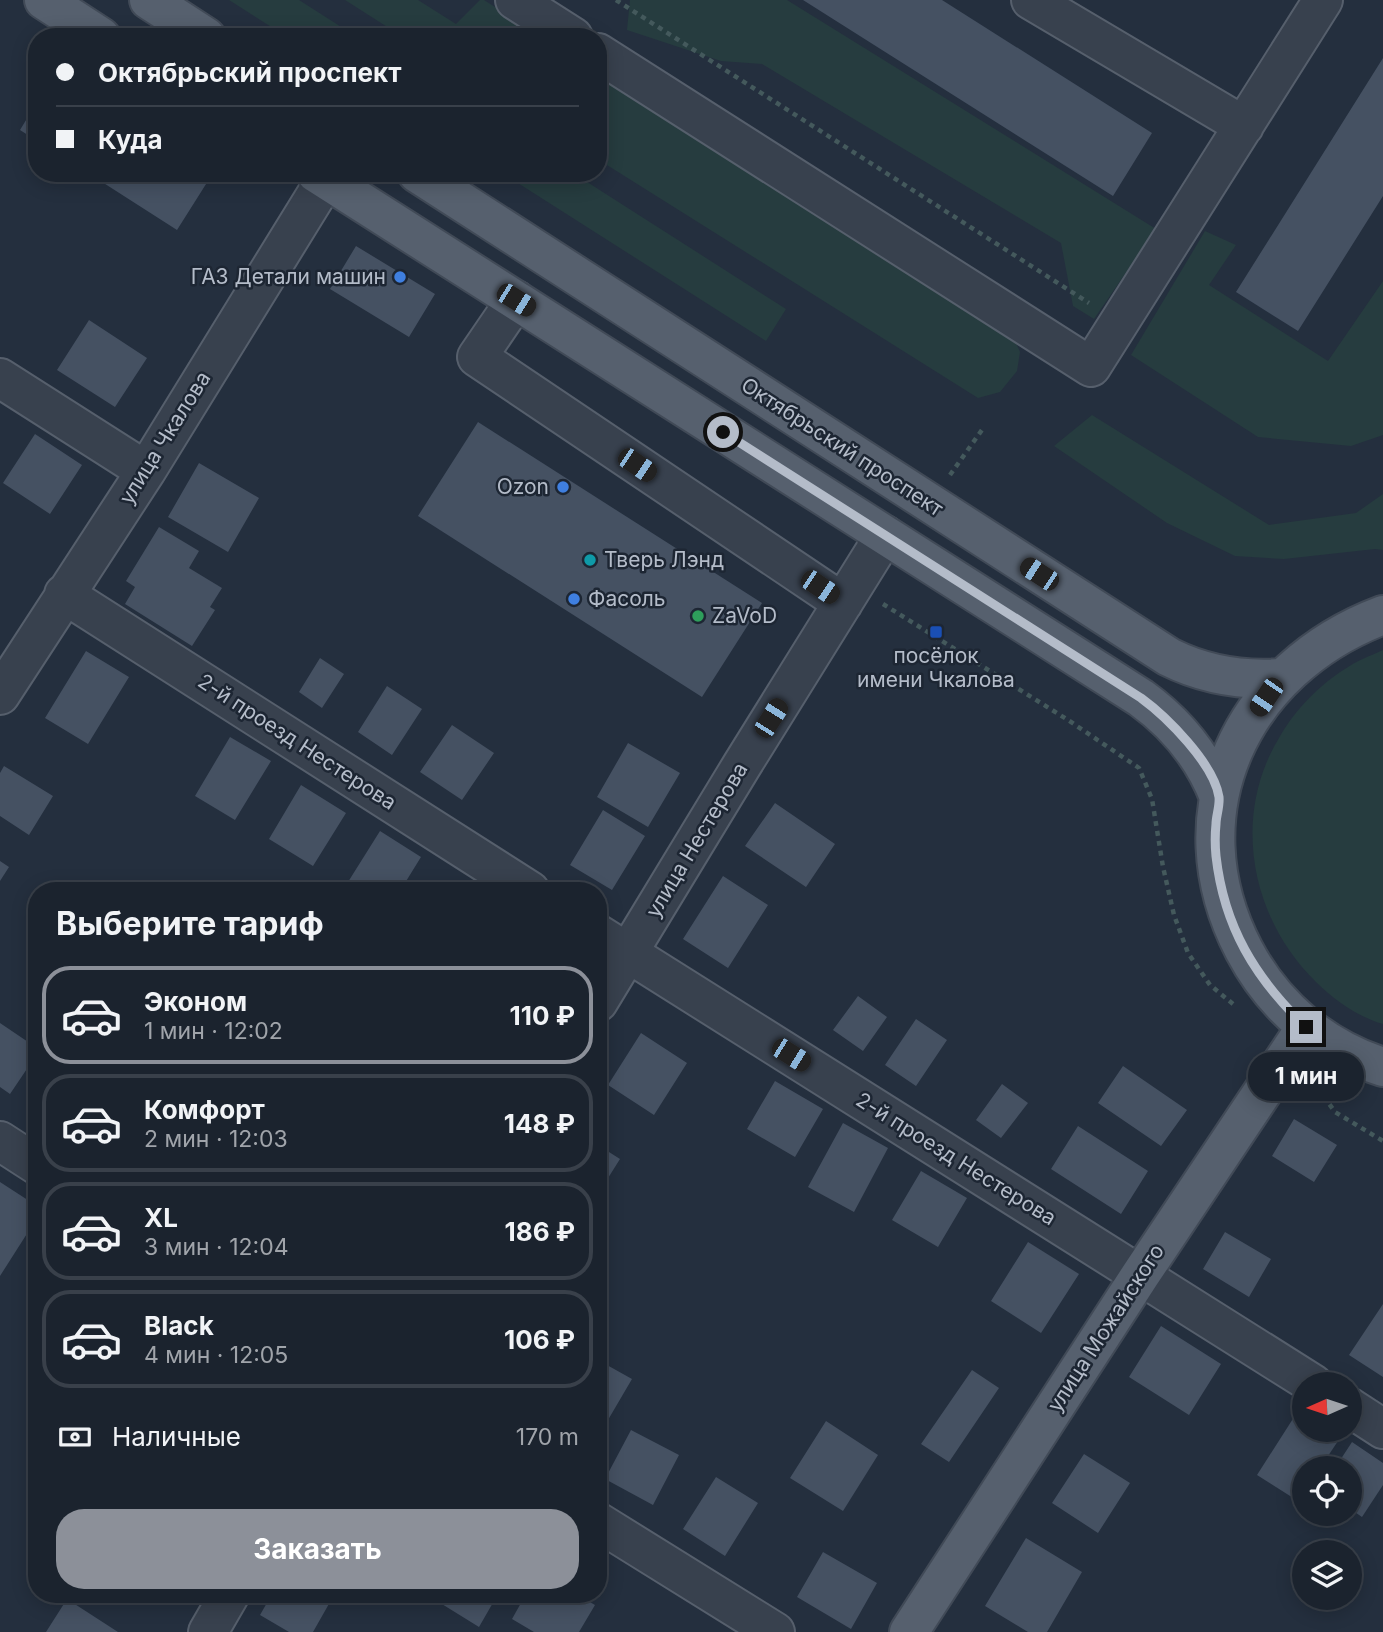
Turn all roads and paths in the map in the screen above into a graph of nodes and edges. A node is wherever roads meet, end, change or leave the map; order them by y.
1 (44, 0) edge
2 (149, 0) edge
3 (515, 0) edge
4 (616, 0) edge
5 (1031, 0) edge
6 (1324, 0) edge
7 (87, 28) edge
8 (192, 28) edge
9 (559, 28) edge
10 (607, 59) edge
11 (1244, 126) junction
12 (317, 182) edge
13 (330, 182) edge
14 (431, 182) edge
15 (516, 300) junction
16 (1119, 322) junction
17 (0, 378) edge
18 (146, 471) junction
19 (885, 535) junction
20 (853, 587) junction
21 (64, 594) junction
22 (1383, 615) edge
23 (1282, 678) junction
24 (0, 695) edge
25 (1219, 797) junction
26 (516, 882) edge
27 (614, 944) edge
28 (607, 969) edge
29 (1240, 1009) dead end
30 (1298, 1038) junction
31 (1383, 1067) edge
32 (1383, 1141) edge
33 (0, 1142) edge
34 (28, 1159) edge
35 (1141, 1274) junction
36 (1294, 1372) edge
37 (1362, 1415) edge
38 (1383, 1429) edge
39 (607, 1528) edge
40 (225, 1603) edge
41 (208, 1632) edge
42 (775, 1632) edge
43 (909, 1632) edge

1 - 7 main road
2 - 8 main road
3 - 9 street
4 - 16 path
5 - 11 street
6 - 11 street
10 - 16 street
11 - 16 street
12 - 18 street, улица Чкалова
13 - 15 main road
14 - 23 main road, Октябрьский проспект
15 - 19 main road
15 - 20 street
17 - 18 street
18 - 21 street, улица Чкалова
19 - 20 street, улица Нестерова
19 - 25 main road
20 - 27 street, улица Нестерова
20 - 29 path
21 - 24 street, улица Чкалова
21 - 26 street, 2-й проезд Нестерова
22 - 23 main road
23 - 25 main road
25 - 30 main road
27 - 28 street, улица Нестерова
27 - 35 street, 2-й проезд Нестерова
30 - 31 main road
30 - 32 path
30 - 35 main road, улица Можайского
33 - 34 street
35 - 36 street, 2-й проезд Нестерова
35 - 43 main road, улица Можайского
37 - 38 street
39 - 42 street
40 - 41 street

